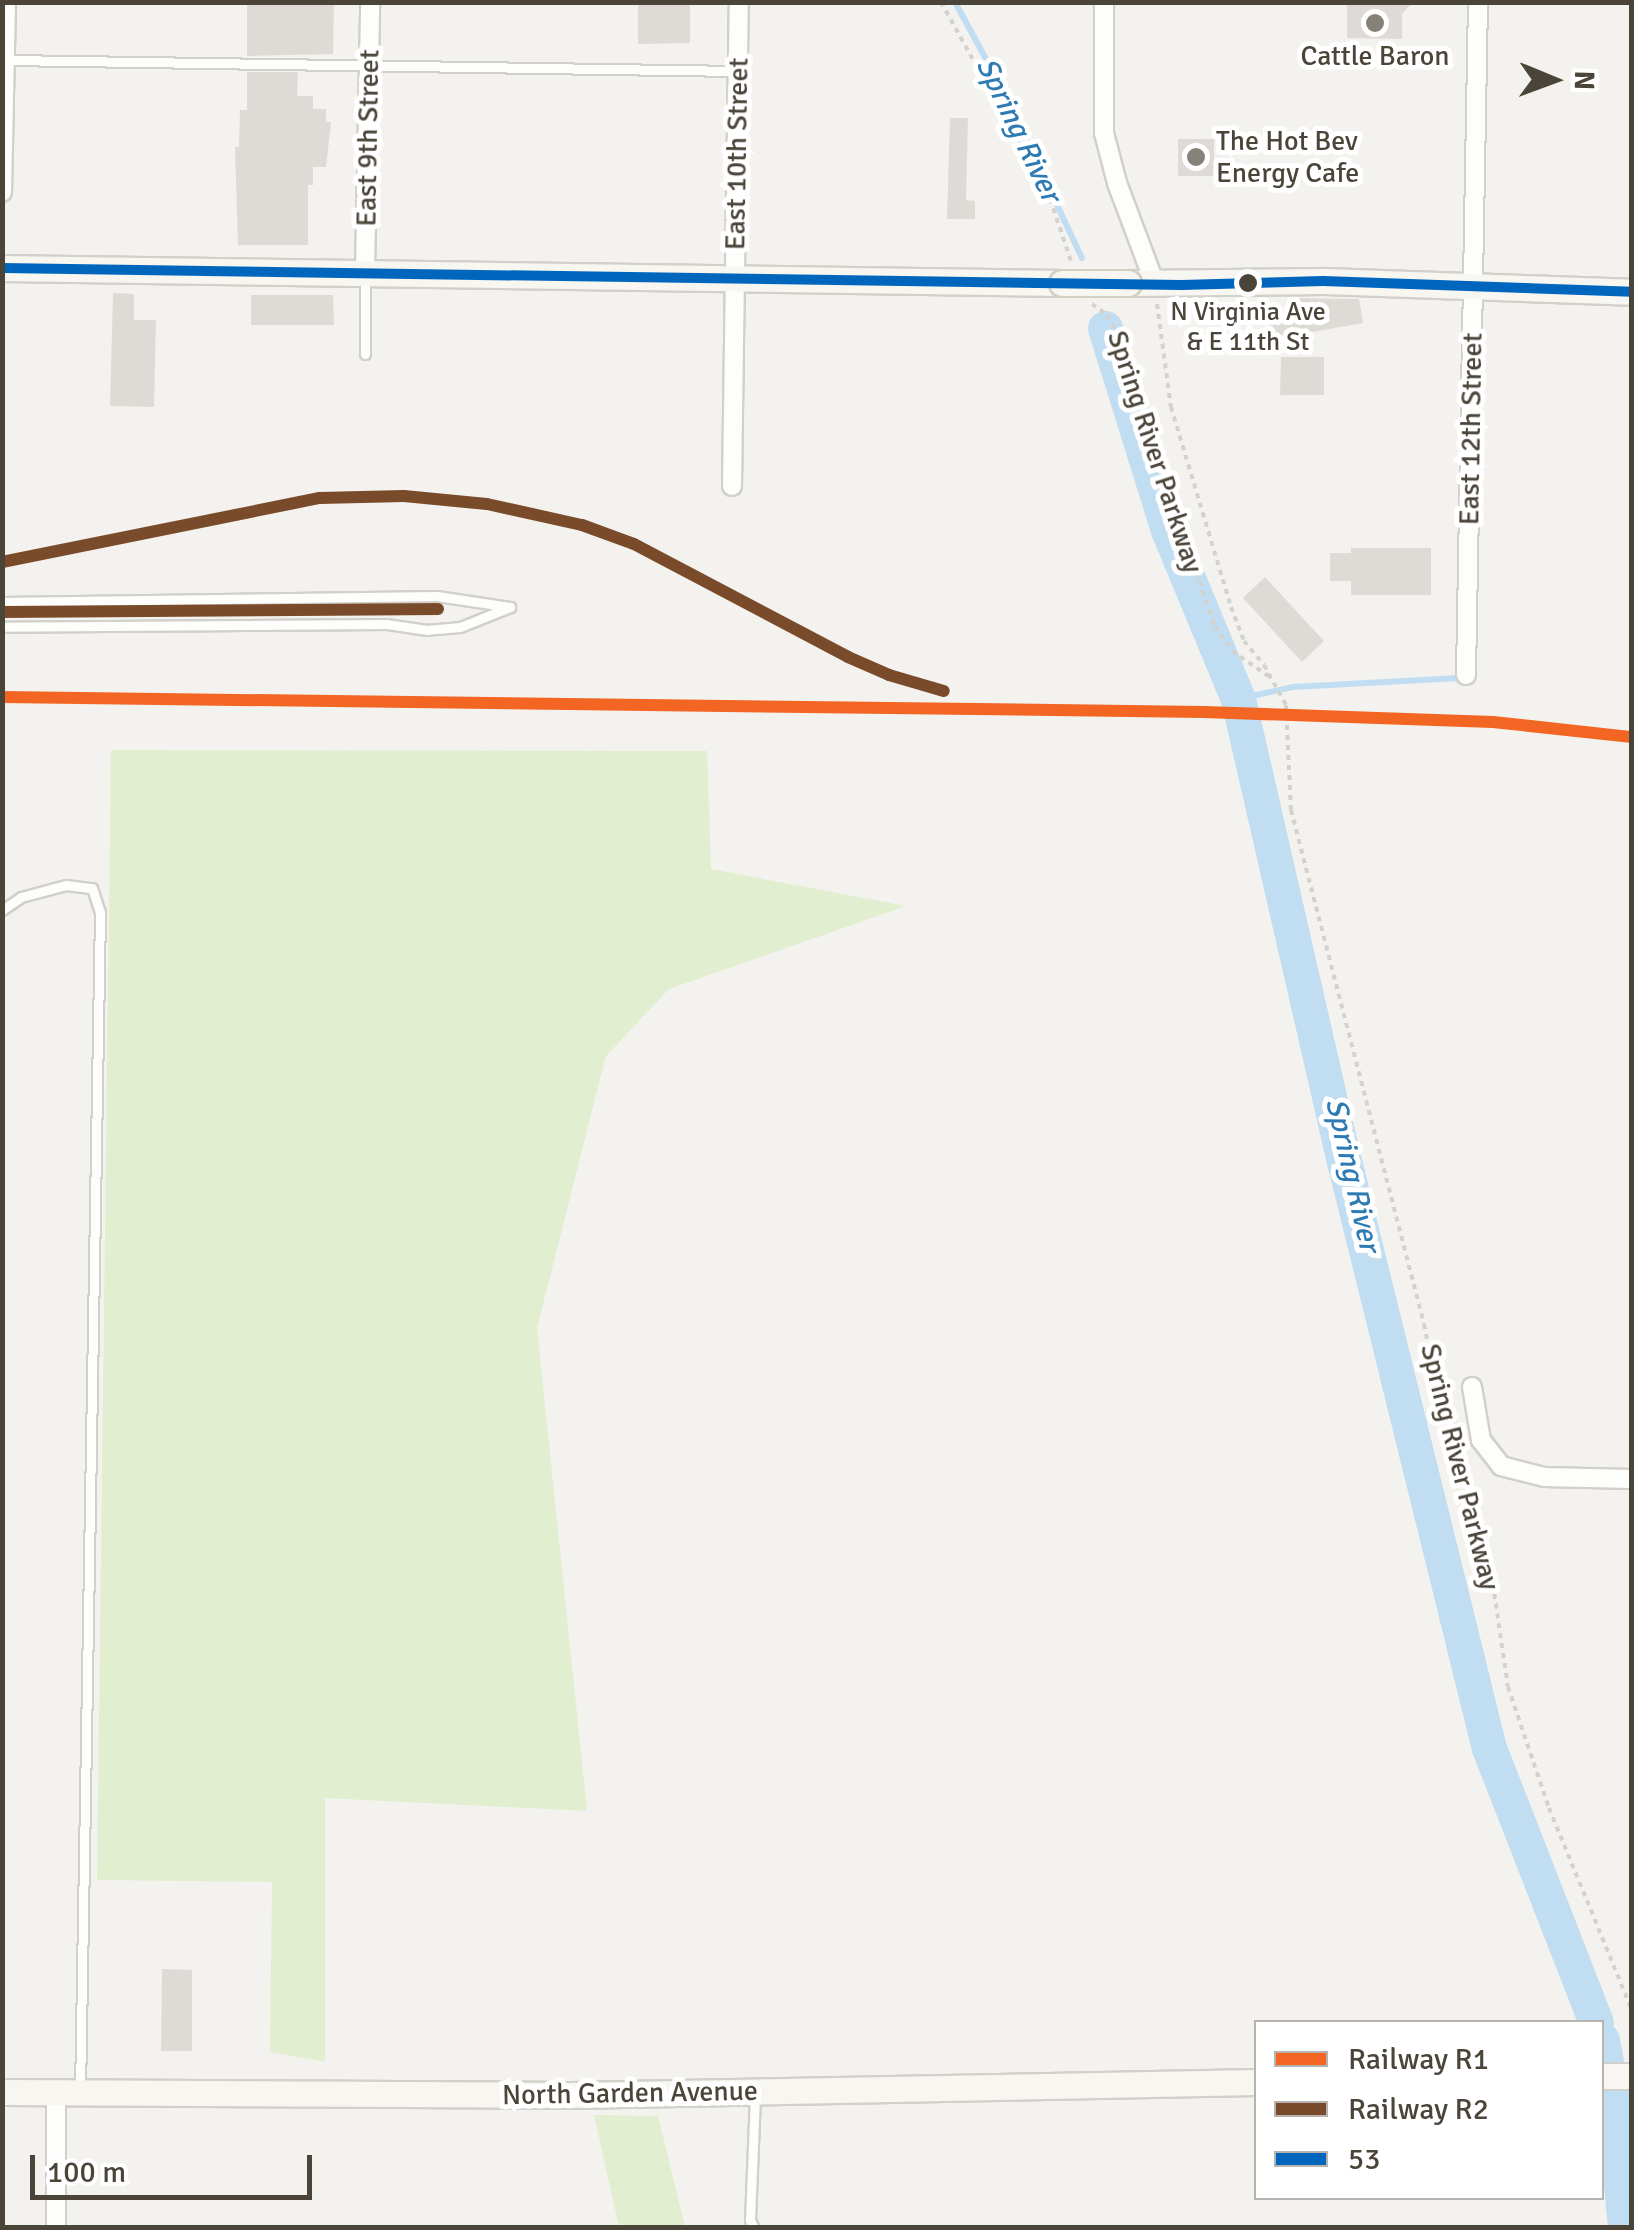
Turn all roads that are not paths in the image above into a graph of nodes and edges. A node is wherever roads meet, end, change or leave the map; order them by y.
1 (6, 2) edge
2 (370, 2) edge
3 (739, 2) edge
4 (1104, 2) edge
5 (1478, 2) edge
6 (4, 60) edge
7 (369, 66) junction
8 (738, 71) junction
9 (2, 192) edge
10 (2, 268) edge
11 (366, 274) junction
12 (735, 279) junction
13 (1155, 284) junction
14 (1474, 290) junction
15 (1632, 292) edge
16 (365, 354) dead end
17 (732, 486) dead end
18 (2, 602) edge
19 (2, 627) edge
20 (1466, 675) dead end
21 (2, 910) edge
22 (1472, 1388) dead end
23 (1632, 1478) edge
24 (1604, 2076) edge
25 (1630, 2076) edge
26 (1254, 2082) edge
27 (2, 2092) edge
28 (756, 2092) junction
29 (68, 2093) junction
30 (56, 2228) edge
31 (754, 2228) edge

1 - 6 street
2 - 7 street, East 9th Street
3 - 8 street, East 10th Street
4 - 13 street
5 - 14 street, East 12th Street
6 - 7 lane
6 - 9 street
7 - 8 lane
7 - 11 street, East 9th Street
8 - 12 street, East 10th Street
10 - 11 street
11 - 12 street
11 - 16 lane
12 - 13 street, bridge
12 - 17 street, East 10th Street
13 - 14 street
14 - 15 street
14 - 20 street, East 12th Street
18 - 19 lane
21 - 29 lane
22 - 23 street
24 - 25 street
26 - 28 street, North Garden Avenue
27 - 29 street, North Garden Avenue
28 - 29 street, North Garden Avenue
28 - 31 lane
29 - 30 street

